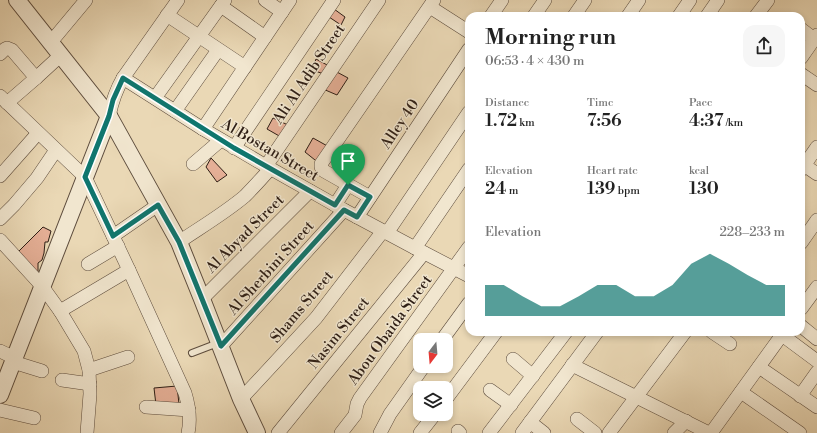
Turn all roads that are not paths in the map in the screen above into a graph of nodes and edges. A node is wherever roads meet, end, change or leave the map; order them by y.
1 (17, 0) edge
2 (86, 0) edge
3 (178, 0) edge
4 (265, 0) edge
5 (290, 0) edge
6 (334, 0) edge
7 (379, 0) edge
8 (502, 0) edge
9 (545, 0) edge
10 (585, 0) edge
11 (638, 0) edge
12 (690, 0) edge
13 (718, 0) edge
14 (768, 0) edge
15 (223, 3) edge
16 (432, 3) edge
17 (282, 12) junction
18 (494, 12) edge
19 (537, 12) edge
20 (577, 12) edge
21 (630, 12) edge
22 (682, 12) edge
23 (710, 12) edge
24 (759, 12) edge
25 (167, 15) junction
26 (465, 29) edge
27 (805, 31) edge
28 (199, 36) junction
29 (265, 37) junction
30 (816, 38) edge
31 (51, 42) junction
32 (218, 50) junction
33 (805, 53) edge
34 (0, 54) edge
35 (61, 55) junction
36 (465, 55) edge
37 (245, 67) junction
38 (805, 77) edge
39 (36, 78) junction
40 (123, 78) junction
41 (817, 85) edge
42 (155, 98) junction
43 (2, 99) edge
44 (175, 111) junction
45 (109, 116) junction
46 (465, 118) edge
47 (203, 129) junction
48 (38, 133) junction
49 (221, 140) junction
50 (817, 147) edge
51 (234, 148) junction
52 (56, 150) junction
53 (805, 162) edge
54 (193, 164) dead end
55 (268, 168) junction
56 (805, 168) edge
57 (817, 174) edge
58 (0, 176) edge
59 (465, 176) edge
60 (85, 177) junction
61 (348, 185) junction
62 (310, 191) junction
63 (370, 197) junction
64 (158, 205) junction
65 (340, 208) junction
66 (357, 217) junction
67 (0, 219) edge
68 (817, 220) edge
69 (385, 232) junction
70 (805, 237) edge
71 (0, 240) edge
72 (116, 241) junction
73 (179, 242) junction
74 (420, 251) junction
75 (465, 253) edge
76 (88, 264) dead end
77 (454, 268) junction
78 (129, 270) junction
79 (465, 274) edge
80 (42, 286) junction
81 (817, 287) edge
82 (202, 299) junction
83 (805, 304) edge
84 (465, 308) edge
85 (60, 312) junction
86 (805, 329) edge
87 (447, 333) edge
88 (493, 336) edge
89 (563, 336) edge
90 (597, 336) edge
91 (682, 336) edge
92 (718, 336) edge
93 (782, 336) edge
94 (786, 336) edge
95 (817, 339) edge
96 (220, 344) junction
97 (730, 344) dead end
98 (0, 350) edge
99 (192, 353) dead end
100 (128, 358) dead end
101 (513, 359) dead end
102 (14, 360) junction
103 (817, 361) edge
104 (572, 365) junction
105 (759, 367) junction
106 (89, 370) junction
107 (42, 371) dead end
108 (817, 372) edge
109 (419, 373) edge
110 (533, 376) junction
111 (62, 380) dead end
112 (90, 384) junction
113 (453, 390) edge
114 (490, 390) dead end
115 (741, 392) junction
116 (0, 395) edge
117 (636, 396) junction
118 (800, 396) junction
119 (241, 399) junction
120 (511, 405) junction
121 (146, 407) dead end
122 (817, 407) edge
123 (0, 410) edge
124 (189, 410) junction
125 (34, 418) dead end
126 (577, 419) dead end
127 (429, 421) edge
128 (686, 421) junction
129 (530, 422) junction
130 (87, 433) edge
131 (188, 433) edge
132 (257, 433) edge
133 (278, 433) edge
134 (341, 433) edge
135 (380, 433) edge
136 (420, 433) edge
137 (489, 433) edge
138 (522, 433) edge
139 (544, 433) edge
140 (595, 433) edge
141 (608, 433) edge
142 (674, 433) edge
143 (710, 433) edge
144 (800, 433) edge

1 - 31 street
2 - 31 street
3 - 25 street
4 - 17 street
5 - 17 street
6 - 51 street
7 - 55 street, Ali Al Adib Street
8 - 18 street
9 - 19 street
10 - 20 street
11 - 21 street
12 - 22 street
13 - 23 street
14 - 24 street
15 - 28 street
15 - 29 street
16 - 26 street
16 - 61 street
17 - 29 street
25 - 28 street
25 - 40 street
27 - 30 street
28 - 32 street
28 - 42 street
29 - 37 street
30 - 33 street
31 - 35 street
32 - 37 street
32 - 44 street
34 - 39 street
35 - 39 street
35 - 45 street
36 - 63 street, Alley 40
37 - 47 street
38 - 41 street
39 - 43 street
40 - 42 street, Al Bostan Street
40 - 45 street
42 - 44 street, Al Bostan Street
43 - 48 street
44 - 47 street, Al Bostan Street
45 - 60 street
45 - 64 street
46 - 69 street, Shams Street
47 - 49 street, Al Bostan Street
48 - 52 street
48 - 58 street
49 - 51 street, Al Bostan Street
49 - 54 street
50 - 53 street
51 - 55 street, Al Bostan Street
52 - 60 street
52 - 67 street
55 - 62 street, Al Bostan Street
55 - 73 street, Ali Al Adib Street
56 - 57 street
59 - 74 street, Nasim Street
60 - 72 street
60 - 80 street
61 - 63 street
61 - 65 street, Al Sherbini Street
62 - 65 street, Al Bostan Street
62 - 82 street, Al Abyad Street
63 - 66 street, Alley 40
64 - 72 street
64 - 73 street
65 - 66 street, Al Bostan Street
65 - 96 street, Al Sherbini Street
66 - 69 street, Al Bostan Street
68 - 70 street
69 - 74 street, Al Bostan Street
69 - 119 street, Shams Street
71 - 80 street
72 - 76 street
72 - 78 street
73 - 82 street
74 - 77 street, Al Bostan Street
74 - 133 street, Nasim Street
75 - 77 street, Abou Obaida Street
77 - 79 street, Al Bostan Street
77 - 134 street, Abou Obaida Street
78 - 85 street
78 - 124 street
80 - 85 street
80 - 102 street
81 - 83 street
82 - 96 street
84 - 87 street
85 - 106 street
86 - 95 street
88 - 113 street
89 - 110 street
90 - 104 street
91 - 117 street
92 - 97 street
93 - 105 street
94 - 103 street
96 - 99 lane
96 - 119 street
98 - 102 street
100 - 106 street
101 - 110 street
102 - 107 street
102 - 116 street
104 - 117 street
104 - 129 street
105 - 115 street
105 - 118 street
106 - 112 street
108 - 118 street
109 - 135 street
110 - 120 street
111 - 112 street
112 - 130 street
114 - 120 street
115 - 143 street
115 - 144 street
117 - 128 street
117 - 141 street
118 - 122 street
119 - 132 street
120 - 137 street
121 - 124 street
123 - 125 street
124 - 131 street
126 - 140 street
127 - 136 street
128 - 142 street
128 - 143 street
129 - 138 street
129 - 139 street

